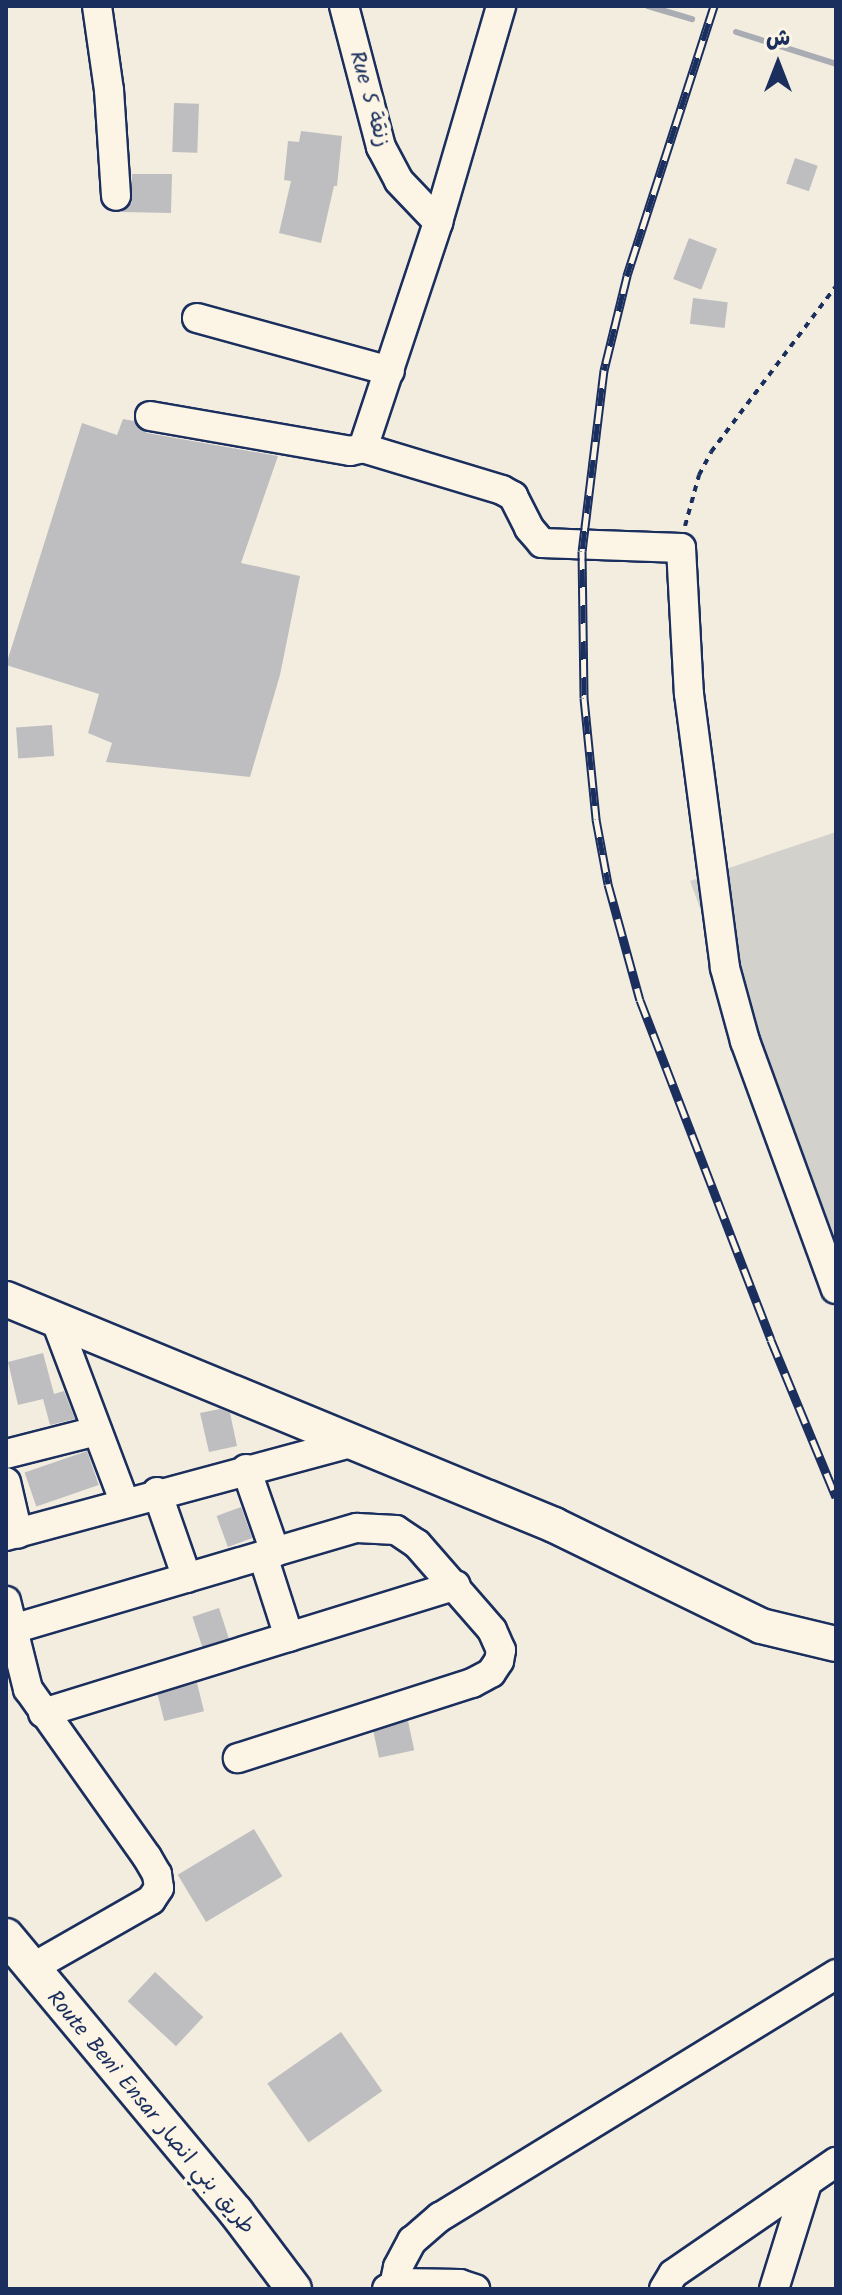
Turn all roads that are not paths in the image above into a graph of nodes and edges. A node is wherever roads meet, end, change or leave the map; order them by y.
1 (97, 6) edge
2 (344, 6) edge
3 (501, 6) edge
4 (116, 196) dead end
5 (438, 222) junction
6 (197, 318) dead end
7 (390, 371) junction
8 (150, 416) dead end
9 (363, 448) junction
10 (836, 1289) edge
11 (6, 1299) edge
12 (56, 1321) junction
13 (97, 1431) junction
14 (351, 1443) junction
15 (6, 1454) edge
16 (246, 1469) junction
17 (6, 1482) edge
18 (157, 1492) junction
19 (124, 1501) junction
20 (12, 1535) edge
21 (269, 1554) junction
22 (187, 1578) junction
23 (456, 1585) junction
24 (6, 1601) edge
25 (9, 1630) edge
26 (289, 1637) junction
27 (836, 1644) edge
28 (43, 1713) junction
29 (238, 1758) dead end
30 (6, 1936) edge
31 (30, 1969) junction
32 (836, 1974) edge
33 (836, 2162) edge
34 (807, 2183) junction
35 (390, 2287) edge
36 (294, 2289) edge
37 (475, 2289) edge
38 (664, 2289) edge
39 (774, 2289) edge

1 - 4 street
2 - 5 street, Rue 5 زنقة
3 - 5 street
5 - 7 street
6 - 7 street
7 - 9 street
8 - 9 street
9 - 10 street
11 - 12 main road
12 - 13 street
12 - 14 main road
13 - 15 street
13 - 19 street
14 - 16 street
14 - 27 main road
16 - 18 street
16 - 21 street
17 - 20 street
18 - 19 street
18 - 22 street
19 - 20 street
21 - 22 street
21 - 23 street
21 - 26 street
22 - 25 street
23 - 26 street
23 - 29 street
24 - 25 street
25 - 28 street
26 - 28 street
28 - 31 street
30 - 31 main road, Route Beni Ensar طريق بني انصار
31 - 36 main road, Route Beni Ensar طريق بني انصار
32 - 35 street
33 - 34 street
34 - 38 street
34 - 39 street
35 - 37 street

